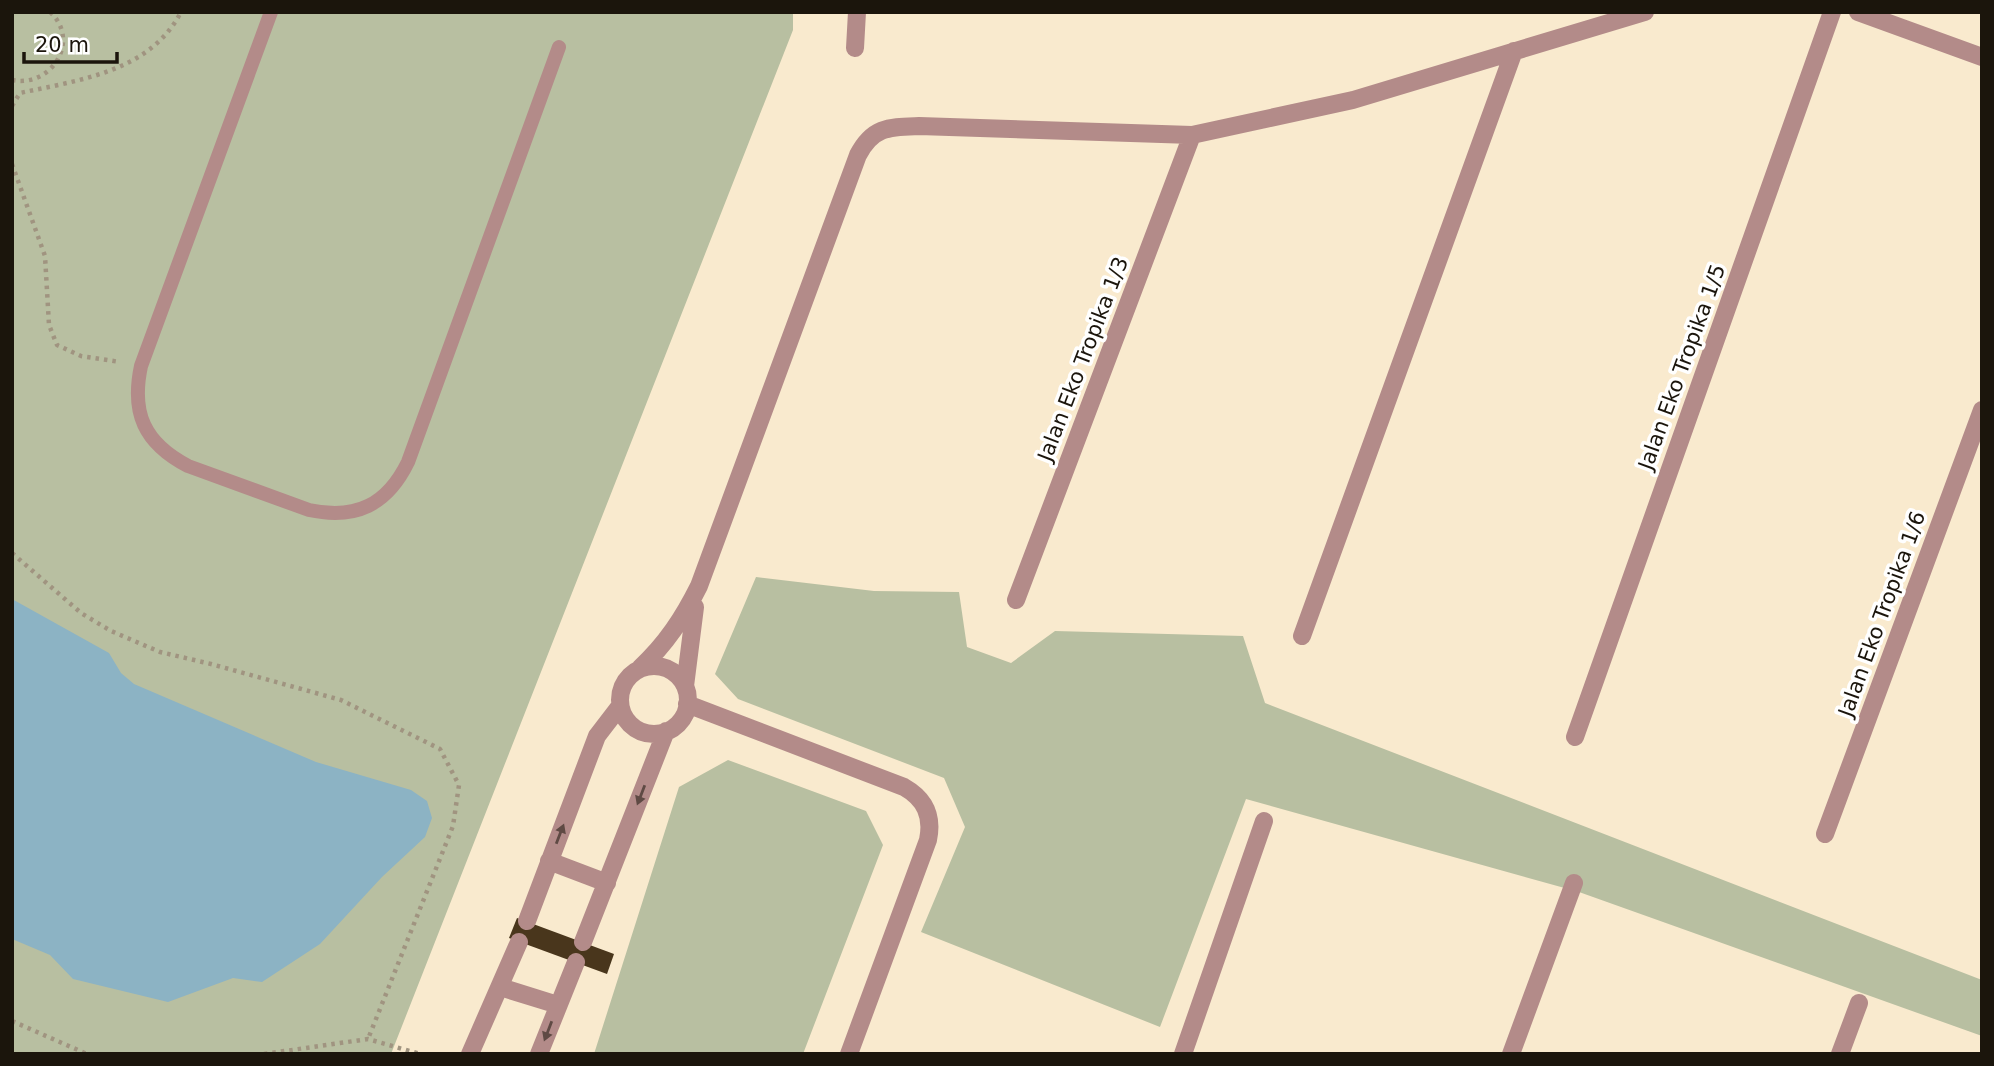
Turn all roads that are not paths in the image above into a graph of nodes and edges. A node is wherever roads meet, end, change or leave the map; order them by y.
1 (271, 12) edge
2 (857, 12) edge
3 (1646, 12) edge
4 (1832, 12) edge
5 (1858, 12) edge
6 (559, 47) dead end
7 (855, 48) dead end
8 (1514, 51) junction
9 (1982, 57) edge
10 (1192, 135) junction
11 (1982, 410) edge
12 (699, 586) junction
13 (1016, 600) dead end
14 (1302, 636) dead end
15 (640, 668) junction
16 (686, 695) junction
17 (620, 706) junction
18 (666, 731) junction
19 (1574, 737) dead end
20 (1264, 821) dead end
21 (1825, 834) dead end
22 (550, 861) junction
23 (607, 883) junction
24 (1574, 883) dead end
25 (527, 921) dead end
26 (519, 942) dead end
27 (583, 942) dead end
28 (576, 962) dead end
29 (500, 987) junction
30 (1859, 1003) dead end
31 (558, 1005) junction
32 (471, 1054) edge
33 (539, 1054) edge
34 (849, 1054) edge
35 (1183, 1054) edge
36 (1511, 1054) edge
37 (1840, 1054) edge

1 - 6 lane
2 - 7 street
3 - 8 street
4 - 19 street, Jalan Eko Tropika 1/5
5 - 9 street
8 - 10 street
8 - 14 street
10 - 12 street
10 - 13 street, Jalan Eko Tropika 1/3
11 - 21 street, Jalan Eko Tropika 1/6
12 - 15 street
12 - 16 street
15 - 16 street
15 - 17 street
16 - 18 street
16 - 34 street
17 - 18 street
22 -> 17 street
18 -> 23 street
20 - 35 street
22 - 23 street
22 - 25 street
23 - 27 street
24 - 36 street
26 - 29 street
28 - 31 street
29 - 31 street
29 - 32 street
30 - 37 street
31 -> 33 street

